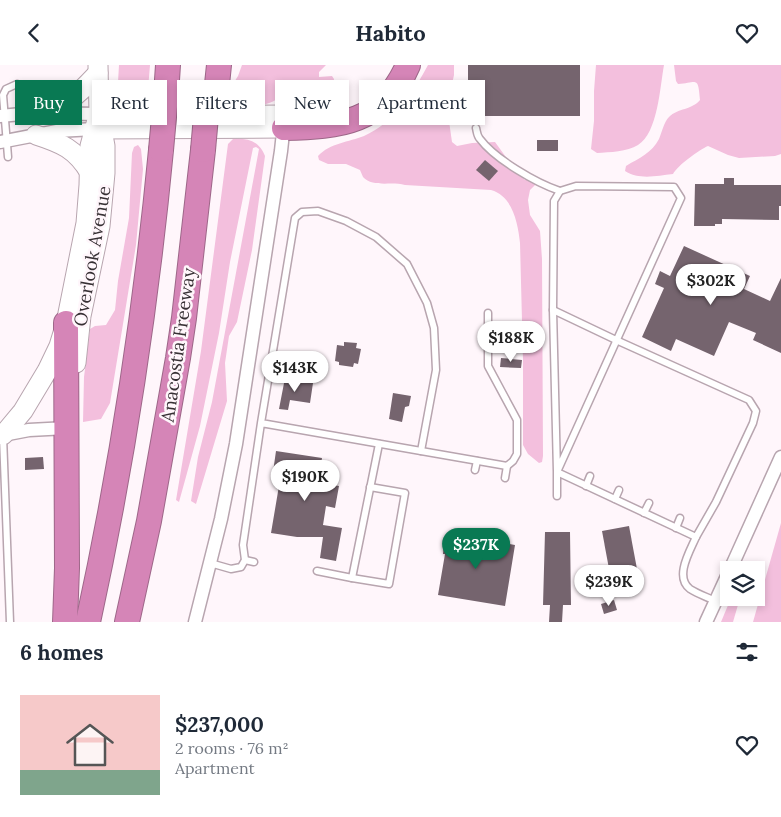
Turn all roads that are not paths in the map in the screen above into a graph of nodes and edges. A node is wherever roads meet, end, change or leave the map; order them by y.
1 (168, 65) edge
2 (210, 65) edge
3 (219, 65) edge
4 (395, 65) edge
5 (408, 65) edge
6 (98, 69) edge
7 (211, 80) edge
8 (215, 80) edge
9 (15, 84) edge
10 (82, 90) edge
11 (349, 108) edge
12 (15, 115) edge
13 (2, 116) edge
14 (275, 121) edge
15 (349, 121) edge
16 (167, 123) edge
17 (93, 125) edge
18 (99, 125) edge
19 (99, 125) edge
20 (209, 125) edge
21 (283, 125) edge
22 (476, 128) dead end
23 (36, 135) junction
24 (3, 142) edge
25 (8, 157) dead end
26 (90, 173) junction
27 (560, 191) junction
28 (553, 309) junction
29 (488, 313) dead end
30 (66, 323) junction
31 (616, 340) junction
32 (261, 423) junction
33 (68, 428) junction
34 (2, 436) edge
35 (379, 443) junction
36 (422, 451) junction
37 (781, 457) edge
38 (477, 461) junction
39 (507, 466) junction
40 (475, 471) dead end
41 (557, 472) junction
42 (590, 476) dead end
43 (505, 478) dead end
44 (586, 486) junction
45 (370, 487) junction
46 (619, 490) dead end
47 (557, 496) dead end
48 (615, 499) junction
49 (649, 503) dead end
50 (644, 513) junction
51 (680, 518) dead end
52 (676, 528) junction
53 (696, 537) junction
54 (245, 560) junction
55 (734, 561) edge
56 (254, 562) dead end
57 (210, 563) junction
58 (317, 571) dead end
59 (352, 578) junction
60 (720, 590) edge
61 (715, 601) junction
62 (10, 622) edge
63 (65, 622) edge
64 (88, 622) edge
65 (127, 622) edge
66 (195, 622) edge
67 (706, 622) edge

1 - 64 highway, bridge
2 - 7 highway, Anacostia Freeway
3 - 8 highway
4 - 11 highway
5 - 15 highway
6 - 10 street
9 - 13 lane
12 - 13 street
13 - 24 lane
14 - 16 street
17 - 23 street
18 - 26 street, Overlook Avenue
19 - 33 street, Overlook Avenue
20 - 65 highway, Anacostia Freeway, bridge
21 - 57 street
22 - 27 lane
23 - 24 street
23 - 26 street
24 - 25 lane
26 - 30 street, Overlook Avenue
27 - 28 lane
27 - 31 lane
28 - 31 lane
28 - 41 lane
29 - 39 lane
30 - 33 highway
30 - 34 street, Overlook Avenue
31 - 41 lane
31 - 53 lane
32 - 35 lane
32 - 36 lane
32 - 54 lane
33 - 34 street
33 - 63 highway
34 - 62 lane
35 - 36 lane
35 - 45 lane
36 - 38 lane
37 - 55 street
38 - 39 lane
38 - 40 lane
39 - 43 lane
41 - 44 lane
41 - 47 lane
42 - 44 lane
44 - 48 lane
45 - 59 lane
45 - 59 lane
46 - 48 lane
48 - 50 lane
49 - 50 lane
50 - 52 lane
51 - 52 lane
52 - 53 lane
53 - 61 lane
54 - 56 lane
54 - 57 lane
57 - 66 street
58 - 59 lane
60 - 61 street
61 - 67 street

